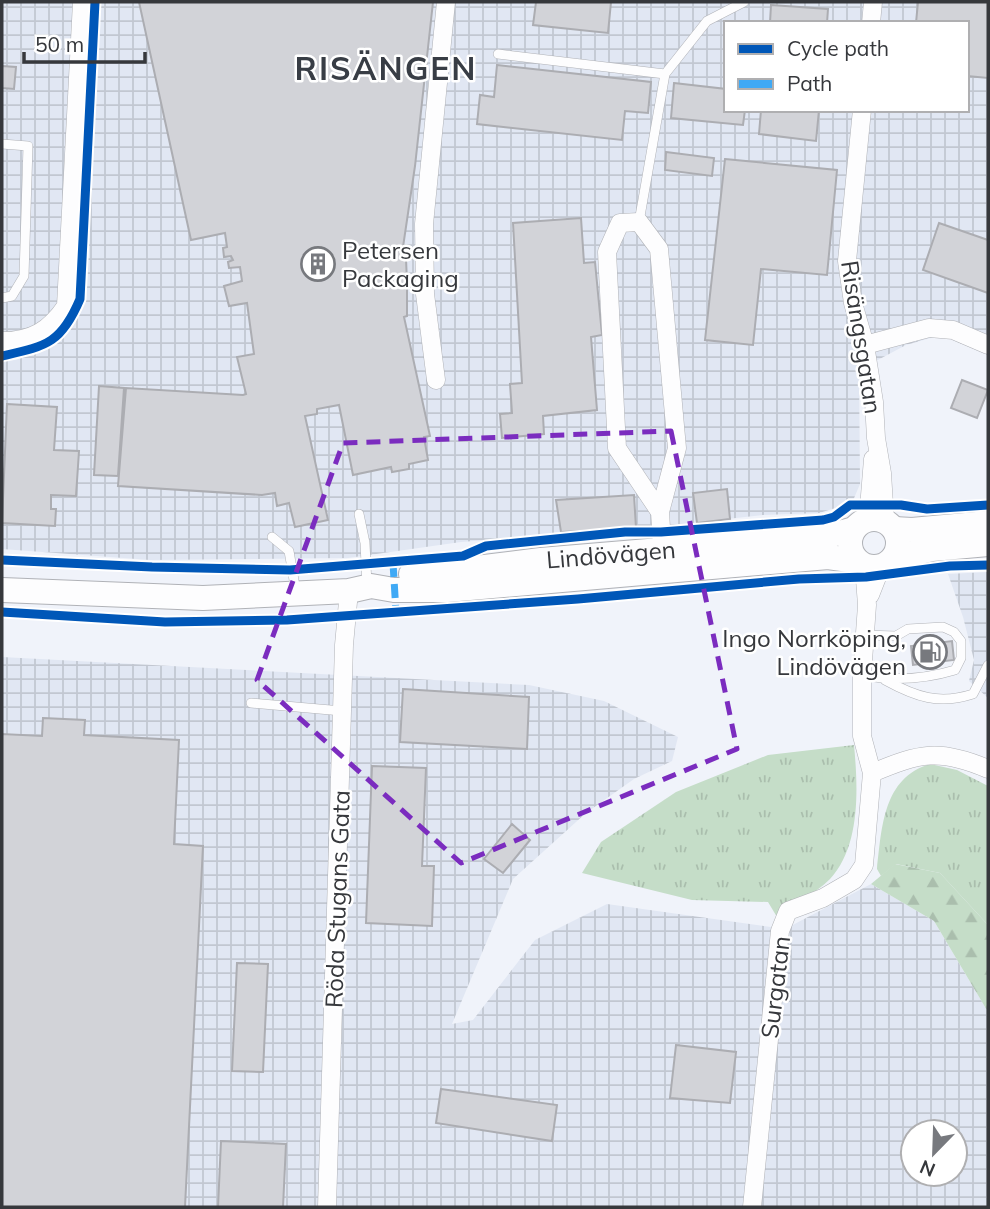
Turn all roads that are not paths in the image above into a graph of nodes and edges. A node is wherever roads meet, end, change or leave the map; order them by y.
1 (82, 2) edge
2 (446, 2) edge
3 (744, 2) edge
4 (873, 2) edge
5 (871, 21) edge
6 (498, 54) dead end
7 (665, 74) junction
8 (862, 112) edge
9 (2, 144) edge
10 (639, 222) junction
11 (2, 298) edge
12 (2, 341) edge
13 (865, 345) junction
14 (988, 345) edge
15 (436, 380) dead end
16 (660, 512) junction
17 (359, 514) dead end
18 (988, 523) edge
19 (875, 525) junction
20 (272, 537) dead end
21 (988, 544) edge
22 (663, 560) junction
23 (874, 563) junction
24 (362, 588) junction
25 (2, 590) edge
26 (296, 592) junction
27 (863, 635) junction
28 (988, 665) edge
29 (862, 675) junction
30 (884, 679) junction
31 (251, 704) dead end
32 (342, 711) junction
33 (988, 769) edge
34 (872, 773) junction
35 (327, 1207) edge
36 (751, 1207) edge

1 - 12 street
2 - 15 street
3 - 7 lane
4 - 5 street
6 - 7 lane
7 - 10 lane
8 - 13 street, Risängsgatan
9 - 11 lane
10 - 16 street
10 - 16 street
13 - 14 street
13 - 19 street, Risängsgatan
16 - 22 street
17 - 24 lane
18 - 19 main road, Lindövägen
19 - 22 main road, Lindövägen
19 - 23 main road
19 - 23 main road
20 - 26 lane
21 - 23 main road, Lindövägen
22 - 23 main road, Lindövägen
22 - 24 main road, Lindövägen
23 - 27 street, Surgatan
24 - 26 main road, Lindövägen
24 - 32 street, Röda Stugans Gata
25 - 26 main road, Lindövägen
27 - 29 street, Surgatan
27 - 30 lane
28 - 30 lane
29 - 30 lane
29 - 34 street, Surgatan
31 - 32 lane
32 - 35 street, Röda Stugans Gata
33 - 34 street
34 - 36 street, Surgatan

